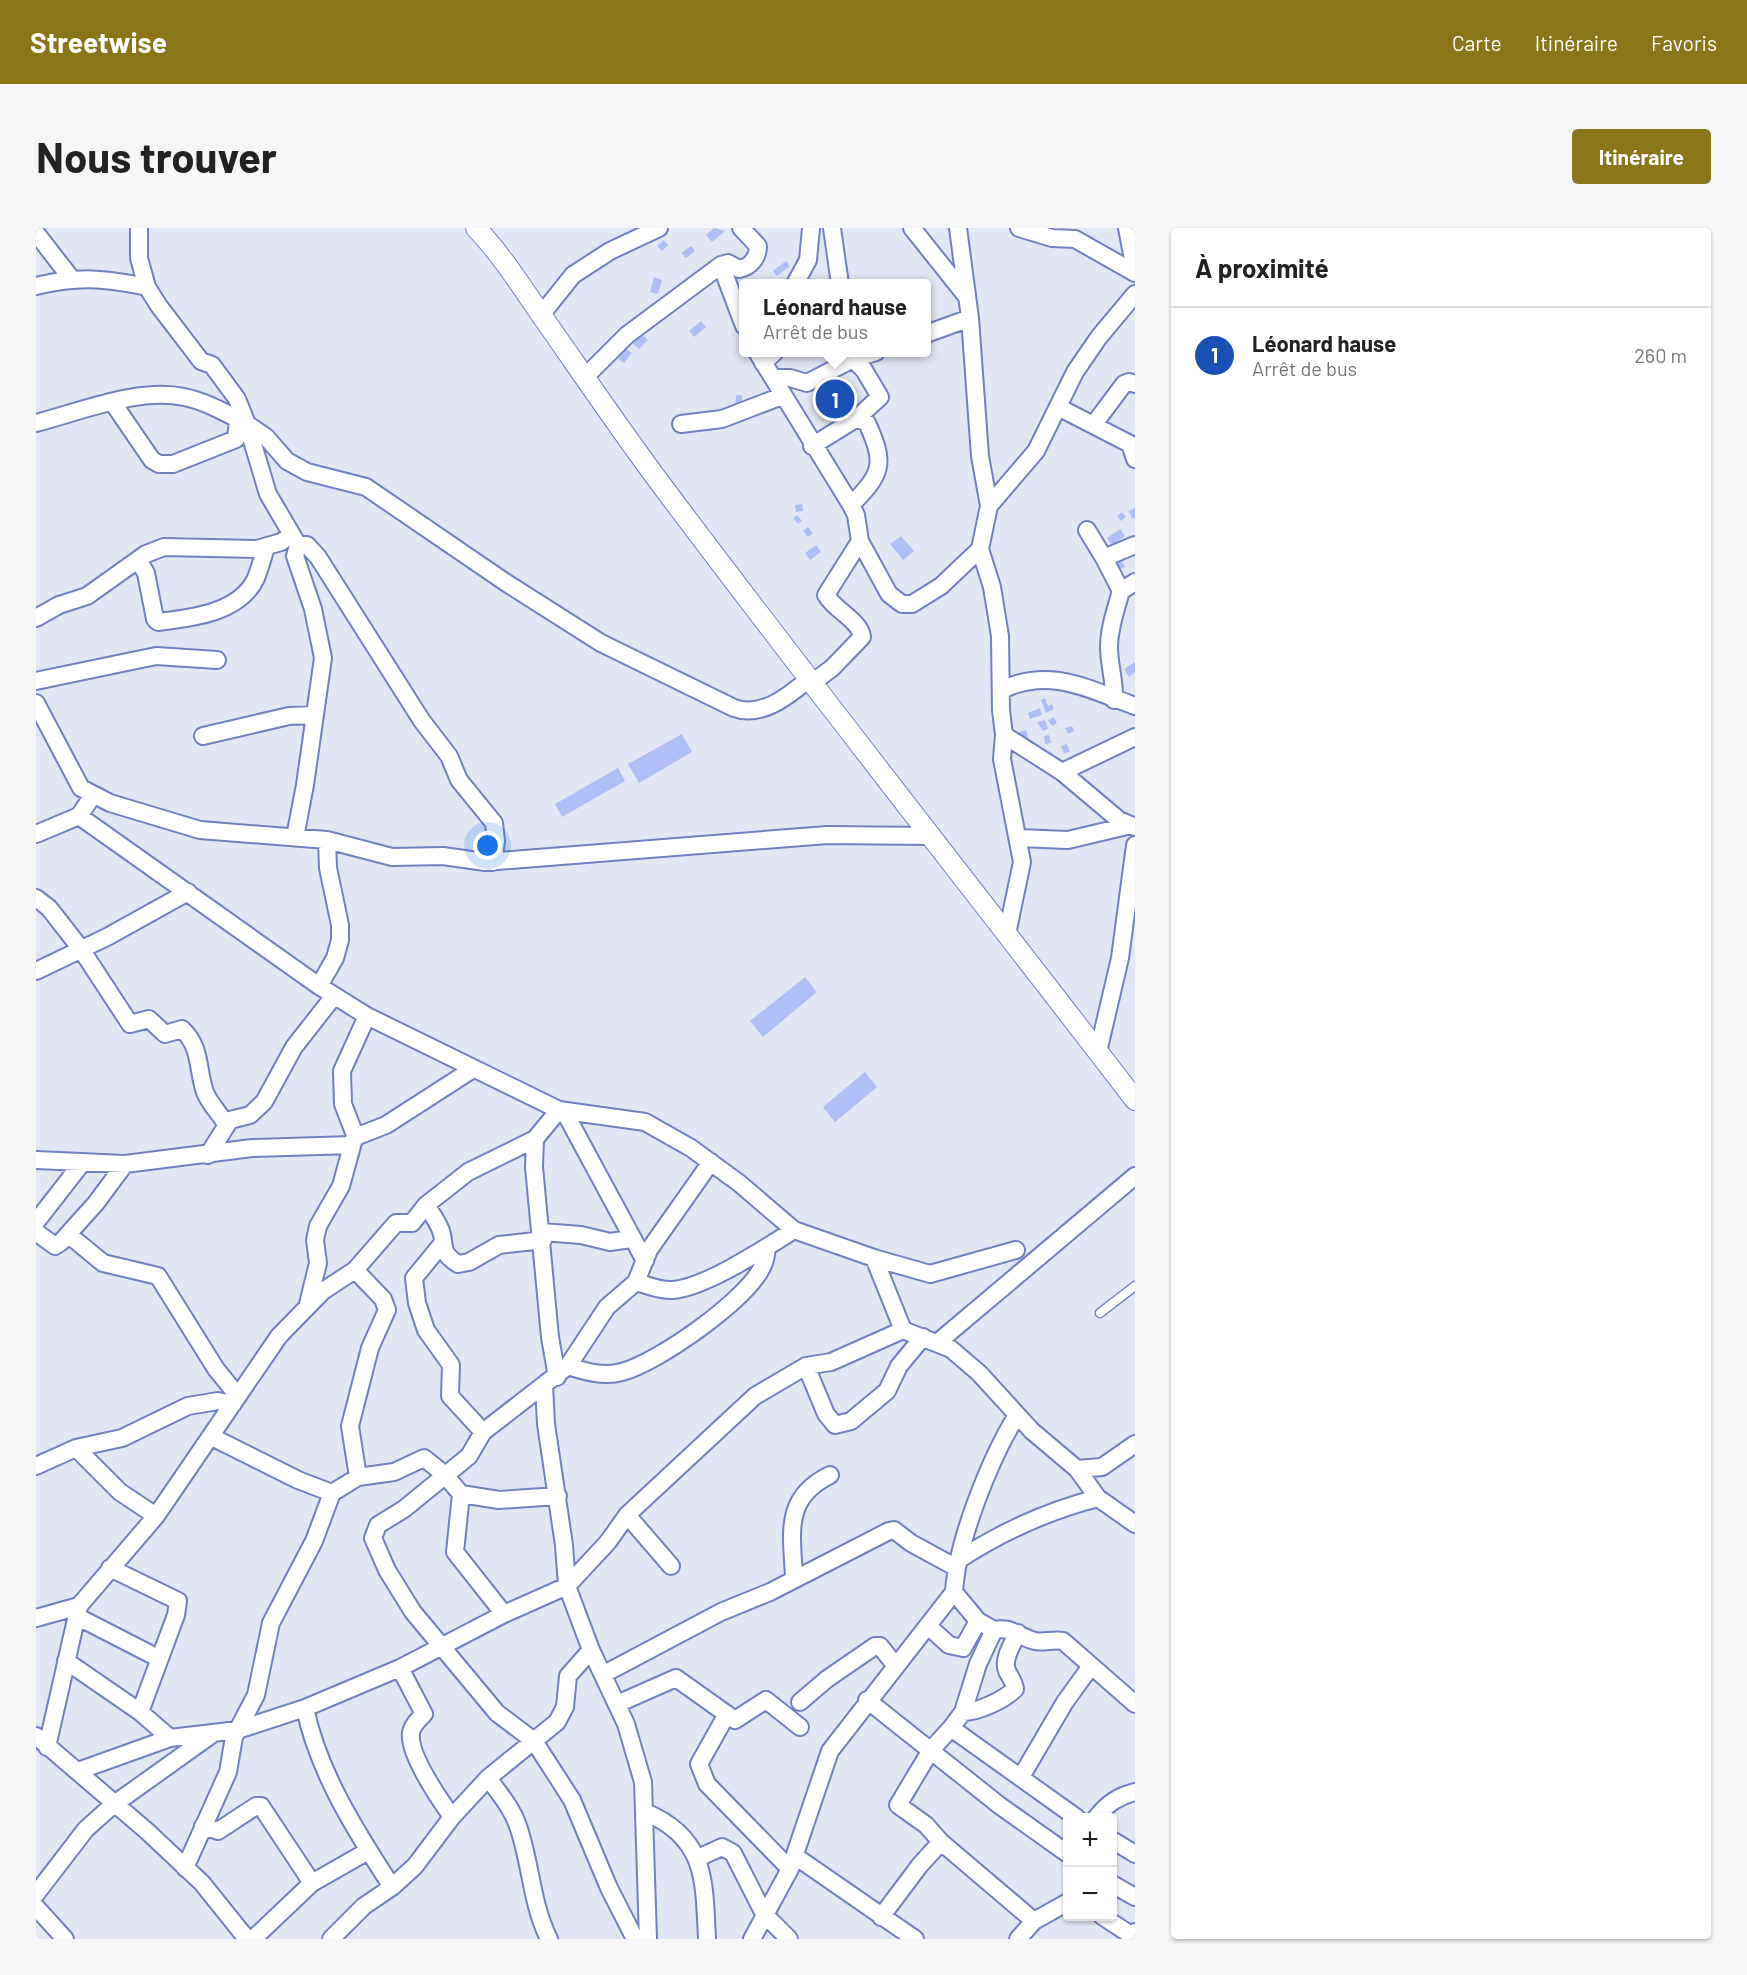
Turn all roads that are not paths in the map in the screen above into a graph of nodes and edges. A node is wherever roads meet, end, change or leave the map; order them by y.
1 (139, 228) edge
2 (476, 228) edge
3 (659, 228) edge
4 (741, 228) edge
5 (811, 228) edge
6 (832, 228) edge
7 (912, 228) edge
8 (958, 228) edge
9 (1019, 228) edge
10 (1127, 228) edge
11 (36, 233) edge
12 (632, 234) edge
13 (721, 265) junction
14 (1135, 271) edge
15 (71, 278) junction
16 (798, 279) edge
17 (839, 279) edge
18 (36, 286) edge
19 (147, 287) junction
20 (1135, 294) edge
21 (967, 298) junction
22 (739, 313) edge
23 (541, 315) junction
24 (970, 318) junction
25 (931, 333) edge
26 (765, 357) edge
27 (860, 357) edge
28 (863, 357) edge
29 (585, 377) junction
30 (773, 378) junction
31 (1135, 384) edge
32 (782, 396) junction
33 (113, 403) junction
34 (1058, 407) junction
35 (857, 418) junction
36 (242, 422) junction
37 (36, 423) edge
38 (681, 424) dead end
39 (1094, 424) junction
40 (812, 446) junction
41 (1135, 459) edge
42 (851, 505) junction
43 (989, 506) junction
44 (1088, 530) dead end
45 (294, 540) junction
46 (860, 541) junction
47 (1135, 545) edge
48 (266, 546) junction
49 (980, 549) junction
50 (1104, 558) junction
51 (138, 560) junction
52 (1128, 586) edge
53 (36, 618) edge
54 (217, 660) dead end
55 (36, 681) edge
56 (811, 681) junction
57 (1002, 690) junction
58 (1114, 700) junction
59 (36, 703) edge
60 (1135, 706) edge
61 (313, 715) junction
62 (1004, 735) junction
63 (203, 736) dead end
64 (1135, 737) edge
65 (1062, 772) junction
66 (93, 795) junction
67 (79, 816) junction
68 (1133, 826) edge
69 (36, 834) edge
70 (932, 836) junction
71 (295, 837) junction
72 (1019, 838) junction
73 (327, 840) junction
74 (1135, 845) edge
75 (493, 862) junction
76 (188, 892) junction
77 (36, 898) edge
78 (1130, 928) edge
79 (1007, 934) junction
80 (81, 948) junction
81 (36, 971) edge
82 (319, 986) junction
83 (334, 996) junction
84 (367, 1016) junction
85 (1098, 1053) junction
86 (473, 1070) junction
87 (1135, 1100) edge
88 (562, 1111) junction
89 (226, 1124) junction
90 (535, 1139) junction
91 (353, 1140) junction
92 (208, 1155) junction
93 (36, 1160) edge
94 (711, 1162) junction
95 (82, 1163) junction
96 (125, 1164) junction
97 (1135, 1176) edge
98 (426, 1205) junction
99 (36, 1222) edge
100 (794, 1230) junction
101 (36, 1232) edge
102 (69, 1235) junction
103 (542, 1236) junction
104 (631, 1239) junction
105 (441, 1245) junction
106 (767, 1247) junction
107 (1016, 1250) dead end
108 (874, 1258) junction
109 (645, 1261) junction
110 (355, 1270) junction
111 (636, 1282) junction
112 (1135, 1286) edge
113 (307, 1308) junction
114 (1100, 1313) dead end
115 (903, 1330) junction
116 (930, 1340) junction
117 (806, 1366) junction
118 (556, 1376) junction
119 (236, 1400) junction
120 (1017, 1415) junction
121 (483, 1432) junction
122 (212, 1437) junction
123 (1135, 1444) edge
124 (76, 1448) junction
125 (36, 1466) edge
126 (1077, 1468) junction
127 (444, 1474) junction
128 (830, 1475) dead end
129 (358, 1477) junction
130 (332, 1493) junction
131 (461, 1494) junction
132 (558, 1496) junction
133 (1098, 1498) junction
134 (627, 1515) junction
135 (156, 1516) junction
136 (1135, 1524) edge
137 (956, 1564) junction
138 (671, 1566) dead end
139 (110, 1568) junction
140 (794, 1577) junction
141 (567, 1586) junction
142 (954, 1592) junction
143 (78, 1611) junction
144 (504, 1614) junction
145 (36, 1618) edge
146 (978, 1621) junction
147 (928, 1626) junction
148 (994, 1630) junction
149 (1018, 1633) junction
150 (441, 1645) junction
151 (591, 1650) junction
152 (158, 1658) junction
153 (66, 1661) junction
154 (895, 1665) junction
155 (1091, 1666) junction
156 (400, 1668) junction
157 (604, 1674) junction
158 (867, 1700) junction
159 (800, 1702) dead end
160 (617, 1704) junction
161 (1135, 1704) edge
162 (305, 1708) junction
163 (140, 1712) junction
164 (963, 1712) junction
165 (727, 1714) junction
166 (800, 1727) dead end
167 (951, 1728) junction
168 (238, 1730) junction
169 (215, 1733) junction
170 (170, 1738) junction
171 (534, 1740) junction
172 (42, 1742) edge
173 (931, 1750) junction
174 (78, 1771) junction
175 (489, 1778) junction
176 (1021, 1778) junction
177 (1135, 1792) edge
178 (113, 1805) junction
179 (645, 1812) junction
180 (1070, 1813) edge
181 (1100, 1813) edge
182 (452, 1817) junction
183 (203, 1826) junction
184 (941, 1842) junction
185 (1117, 1843) edge
186 (1063, 1850) edge
187 (368, 1851) junction
188 (1135, 1854) edge
189 (698, 1858) junction
190 (793, 1862) junction
191 (185, 1868) junction
192 (312, 1883) junction
193 (1117, 1886) edge
194 (392, 1887) junction
195 (36, 1894) edge
196 (1135, 1897) edge
197 (1063, 1905) edge
198 (36, 1907) edge
199 (764, 1914) junction
200 (881, 1917) junction
201 (1034, 1921) junction
202 (1135, 1932) edge
203 (896, 1934) edge
204 (1111, 1934) edge
205 (65, 1939) edge
206 (247, 1939) edge
207 (253, 1939) edge
208 (331, 1939) edge
209 (549, 1939) edge
210 (635, 1939) edge
211 (648, 1939) edge
212 (707, 1939) edge
213 (752, 1939) edge
214 (789, 1939) edge
215 (915, 1939) edge
216 (1018, 1939) edge

1 - 19 street
2 - 23 street
3 - 12 street
4 - 13 street
5 - 16 street
6 - 17 street
7 - 21 street
8 - 21 street
9 - 14 street
10 - 14 street
11 - 15 street
12 - 23 street
13 - 22 street
13 - 29 street
15 - 18 street
15 - 19 street
19 - 36 street
20 - 34 street
21 - 24 street
23 - 29 street
24 - 25 street
24 - 43 street
26 - 30 street
27 - 30 street
28 - 35 street
29 - 56 street
30 - 32 street
31 - 39 street
32 - 38 street
32 - 40 street
33 - 36 street
33 - 36 street
33 - 37 street
34 - 39 street
34 - 43 street
35 - 40 street
35 - 42 street
36 - 45 street
36 - 56 street
39 - 41 street
40 - 42 street
42 - 46 street
43 - 49 street
44 - 50 street
45 - 48 street
45 - 61 street
45 - 75 street
46 - 49 street
46 - 56 street
47 - 50 street
48 - 51 street
48 - 51 street
49 - 57 street
50 - 52 street
51 - 53 street
52 - 58 street
54 - 55 street
56 - 70 street
57 - 58 street
57 - 62 street
58 - 60 street
59 - 66 street
61 - 63 street
61 - 71 street
62 - 65 street
62 - 72 street
64 - 65 street
65 - 68 street
66 - 67 street
66 - 71 street
67 - 69 street
67 - 76 street
68 - 72 street
70 - 75 street
70 - 79 street
71 - 73 street
72 - 79 street
73 - 75 street
73 - 82 street
74 - 78 street
76 - 80 street
76 - 82 street
77 - 80 street
78 - 85 street
79 - 85 street
80 - 81 street
80 - 89 street
82 - 83 street
83 - 84 street
83 - 89 street
84 - 86 street
84 - 91 street
85 - 87 street
86 - 88 street
86 - 91 street
88 - 90 street
88 - 94 street
88 - 104 street
89 - 92 street
90 - 98 street
90 - 103 street
91 - 92 street
91 - 113 street
92 - 96 street
93 - 95 street
94 - 100 street
94 - 109 street
95 - 96 street
95 - 99 street
96 - 102 street
97 - 116 street
98 - 105 street
98 - 110 street
100 - 106 street
100 - 108 street
101 - 102 street
102 - 119 street
103 - 104 street
103 - 105 street
103 - 118 street
104 - 109 street
105 - 121 street
106 - 111 street
106 - 118 street
107 - 108 street
108 - 115 street
109 - 111 street
110 - 113 street
110 - 129 street
111 - 118 street
112 - 114 lane
113 - 119 street
115 - 116 street
115 - 117 street
116 - 117 street
116 - 120 street
117 - 134 street
118 - 121 street
118 - 132 street
119 - 122 street
119 - 124 street
120 - 126 street
120 - 137 street
121 - 127 street
122 - 130 street
122 - 135 street
123 - 126 street
124 - 125 street
124 - 135 street
126 - 133 street
127 - 129 street
127 - 131 street
127 - 150 street
128 - 140 street
129 - 130 street
130 - 168 street
131 - 132 street
131 - 144 street
132 - 141 street
133 - 136 street
133 - 137 street
134 - 138 street
134 - 141 street
135 - 139 street
137 - 140 street
137 - 142 street
139 - 143 street
139 - 152 street
140 - 157 street
141 - 144 street
141 - 151 street
142 - 146 street
142 - 147 street
143 - 145 street
143 - 152 street
143 - 153 street
144 - 150 street
146 - 147 street
146 - 148 street
147 - 154 street
148 - 149 street
148 - 164 street
149 - 155 street
149 - 164 street
150 - 156 street
150 - 171 street
151 - 157 street
151 - 171 street
152 - 163 street
153 - 163 street
153 - 172 street
154 - 158 street
154 - 159 street
155 - 161 street
155 - 176 street
156 - 162 street
156 - 182 street
157 - 160 street
158 - 173 street
158 - 190 street
160 - 165 street
160 - 179 street
162 - 168 street
162 - 187 street
163 - 170 street
164 - 167 street
165 - 166 street
165 - 190 street
167 - 173 street
167 - 176 street
168 - 169 street
168 - 183 street
169 - 170 street
169 - 178 street
170 - 174 street
171 - 175 street
171 - 210 street
172 - 174 street
173 - 184 street
173 - 186 street
174 - 178 street
175 - 182 street
175 - 209 street
176 - 180 street
177 - 181 street
178 - 191 street
178 - 195 street
179 - 189 street
179 - 211 street
182 - 194 street
183 - 191 street
183 - 192 street
184 - 200 street
184 - 201 street
185 - 188 street
187 - 192 street
187 - 194 street
189 - 199 street
189 - 212 street
190 - 199 street
190 - 200 street
191 - 206 street
192 - 207 street
193 - 196 street
194 - 208 street
197 - 201 street
198 - 205 street
199 - 213 street
199 - 214 street
200 - 203 street
201 - 216 street
202 - 204 street
203 - 215 street

